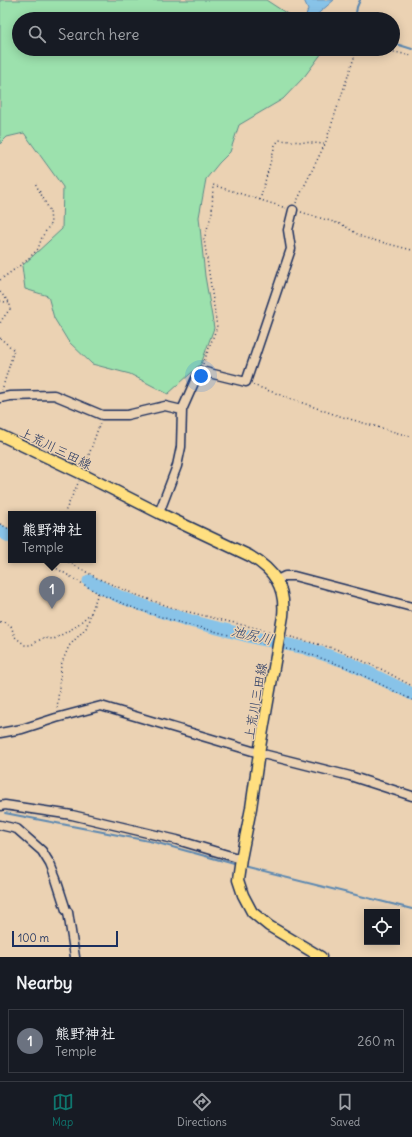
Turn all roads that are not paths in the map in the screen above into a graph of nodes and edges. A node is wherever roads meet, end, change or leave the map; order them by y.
1 (293, 210) road end
2 (0, 397) edge
3 (182, 410) junction
4 (0, 435) edge
5 (159, 513) junction
6 (277, 580) junction
7 (412, 607) edge
8 (0, 733) edge
9 (259, 753) junction
10 (412, 796) edge
11 (0, 806) edge
12 (0, 825) edge
13 (241, 859) junction
14 (316, 956) edge
15 (75, 957) edge

1 - 3 street
2 - 3 street
3 - 5 street
4 - 5 main road, 上荒川三田線
5 - 6 main road, 上荒川三田線
6 - 7 street
6 - 9 main road, 上荒川三田線
8 - 9 street
9 - 10 street
9 - 13 main road, 上荒川三田線
11 - 13 street
12 - 15 street
13 - 14 main road, 上荒川三田線

